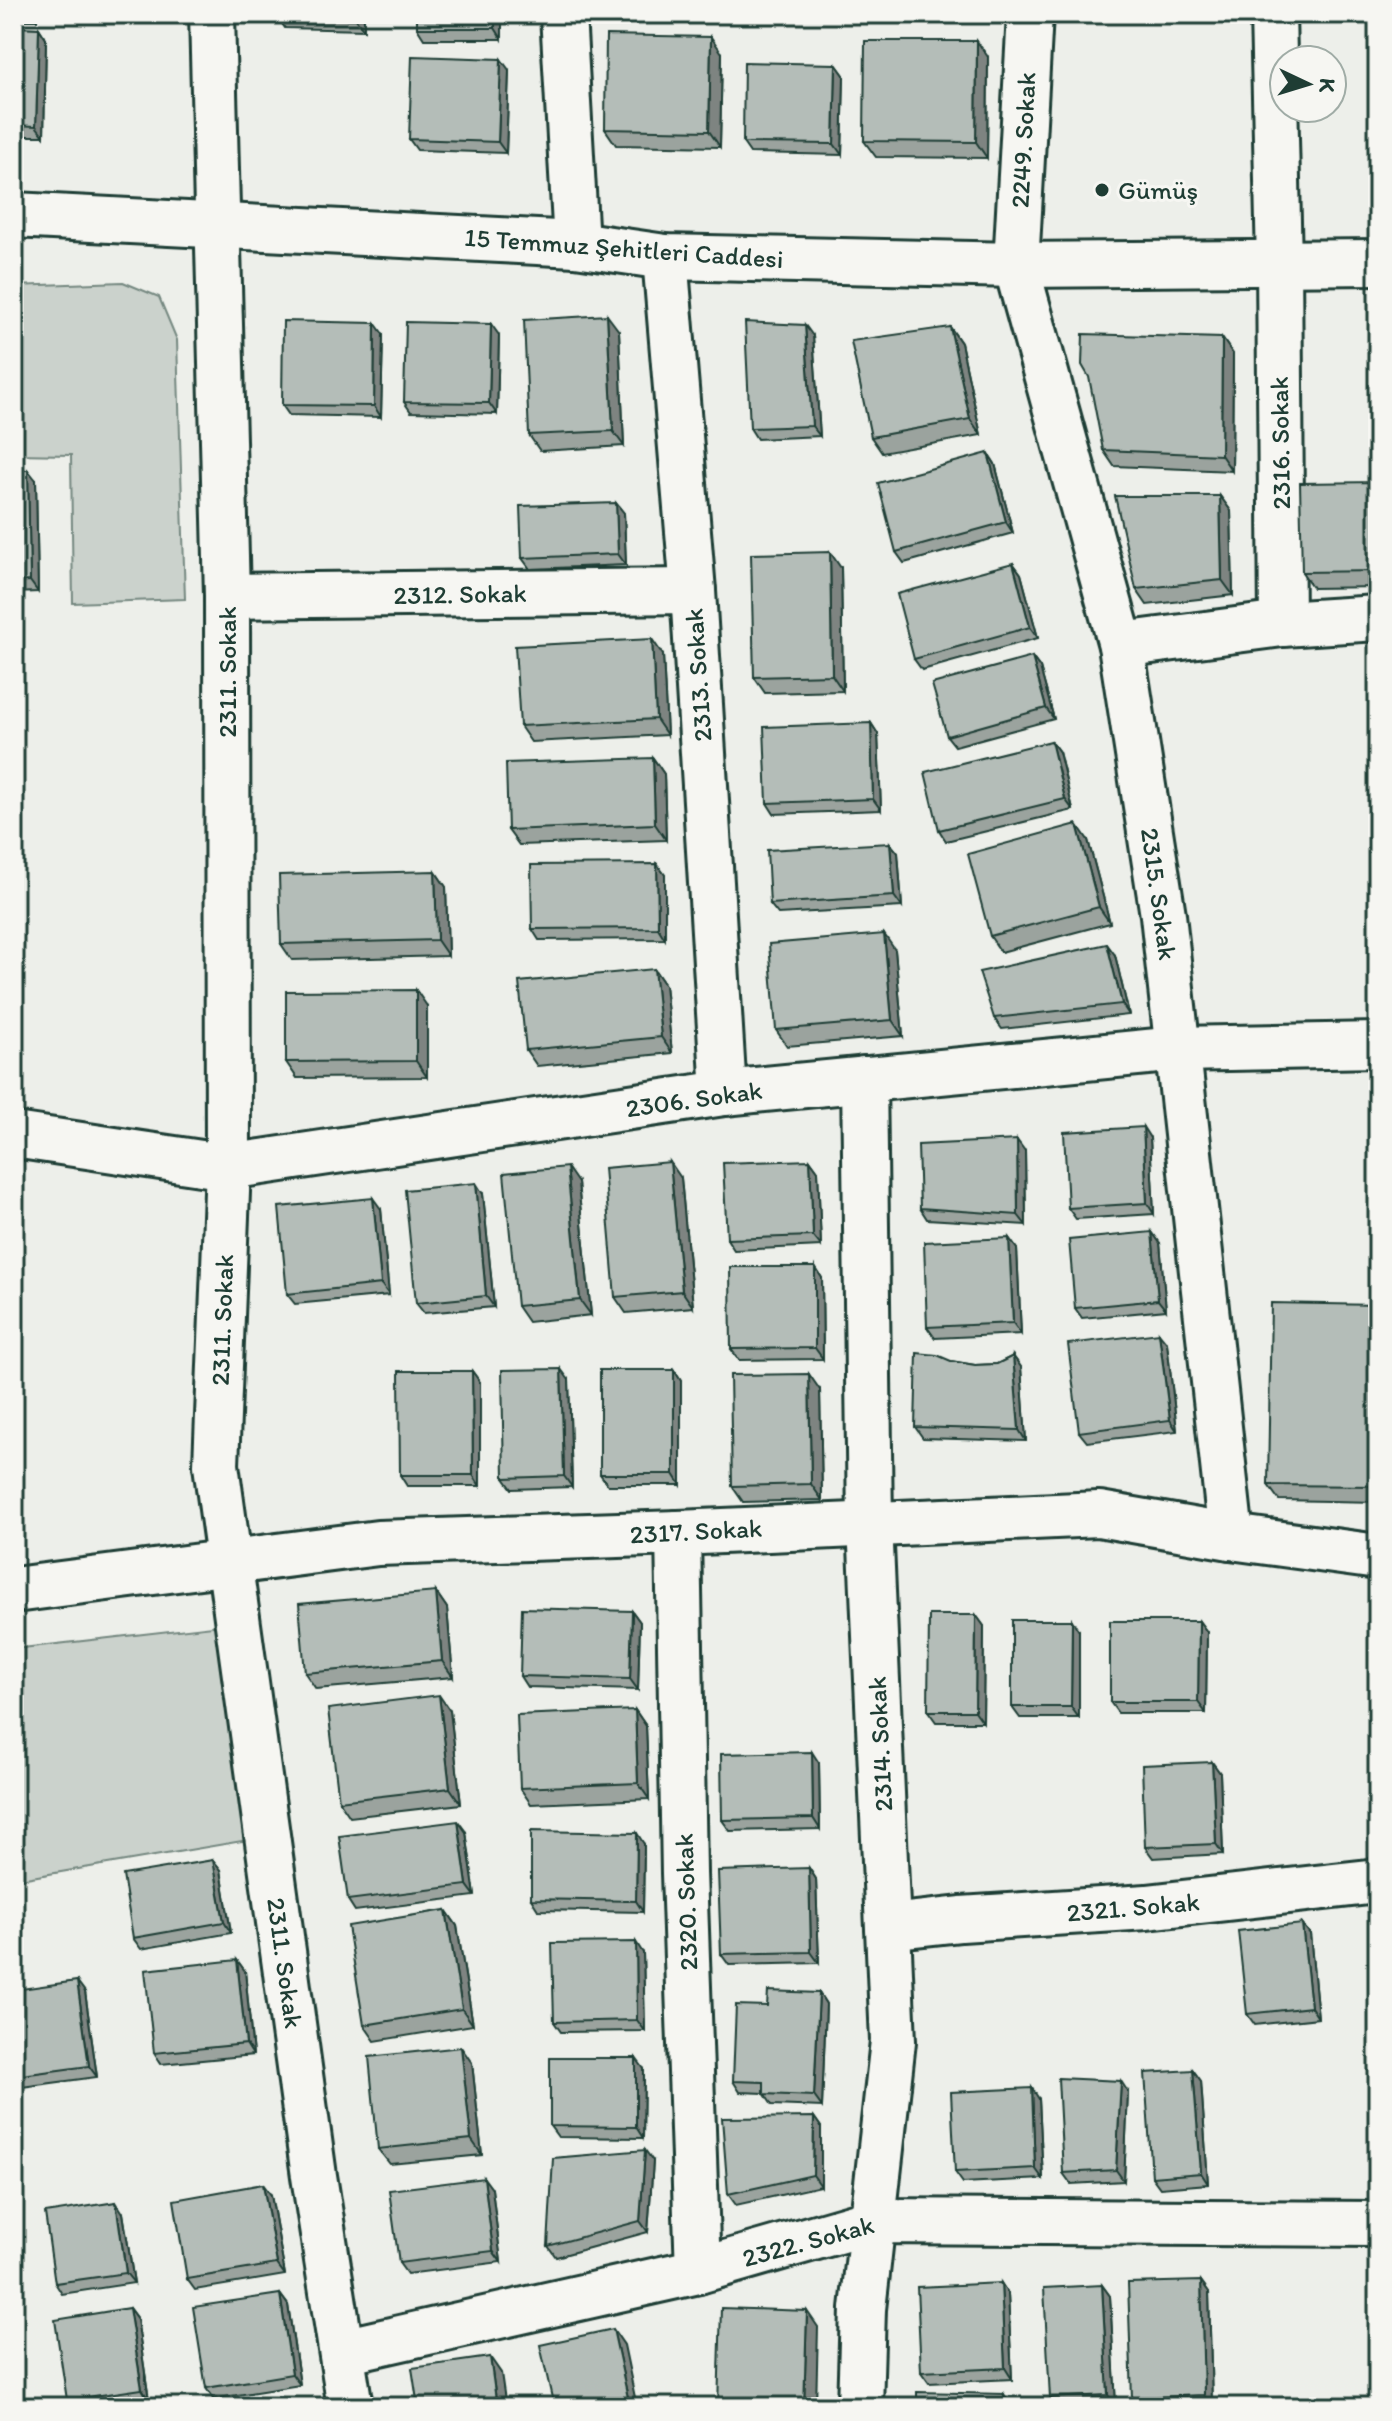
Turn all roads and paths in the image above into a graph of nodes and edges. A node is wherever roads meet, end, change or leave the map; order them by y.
1 (212, 14) edge
2 (563, 14) edge
3 (1030, 14) edge
4 (1273, 14) edge
5 (14, 215) edge
6 (217, 224) junction
7 (576, 244) junction
8 (665, 257) junction
9 (1378, 262) edge
10 (1279, 263) junction
11 (1016, 265) junction
12 (693, 591) junction
13 (227, 596) junction
14 (1378, 618) edge
15 (1282, 624) junction
16 (1121, 645) junction
17 (1378, 1045) edge
18 (1178, 1049) junction
19 (864, 1079) junction
20 (724, 1093) junction
21 (14, 1135) edge
22 (228, 1167) junction
23 (870, 1523) junction
24 (678, 1533) junction
25 (1231, 1537) junction
26 (1378, 1557) edge
27 (229, 1562) junction
28 (14, 1590) edge
29 (1378, 1881) edge
30 (888, 1927) junction
31 (872, 2221) junction
32 (1378, 2224) edge
33 (698, 2271) junction
34 (343, 2351) junction
35 (350, 2407) edge
36 (860, 2407) edge

1 - 6 street, 2311. Sokak
2 - 7 street
3 - 11 street, 2249. Sokak
4 - 10 street, 2316. Sokak
5 - 6 street, 15 Temmuz Şehitleri Caddesi
6 - 7 street, 15 Temmuz Şehitleri Caddesi
6 - 13 street, 2311. Sokak
7 - 8 street, 15 Temmuz Şehitleri Caddesi
8 - 11 street, 15 Temmuz Şehitleri Caddesi
8 - 12 street, 2313. Sokak
9 - 10 street, 15 Temmuz Şehitleri Caddesi
10 - 11 street, 15 Temmuz Şehitleri Caddesi
10 - 15 street, 2316. Sokak
11 - 16 street, 2315. Sokak
12 - 13 street, 2312. Sokak
12 - 20 street, 2313. Sokak
13 - 22 street, 2311. Sokak
14 - 15 street
15 - 16 street
16 - 18 street, 2315. Sokak
17 - 18 street, 2306. Sokak
18 - 19 street, 2306. Sokak
18 - 25 street, 2315. Sokak
19 - 20 street, 2306. Sokak
19 - 23 street, 2314. Sokak
20 - 22 street, 2306. Sokak
21 - 22 street, 2306. Sokak
22 - 27 street, 2311. Sokak
23 - 24 street, 2317. Sokak
23 - 25 street, 2317. Sokak
23 - 30 street, 2314. Sokak
24 - 27 street, 2317. Sokak
24 - 33 street, 2320. Sokak
25 - 26 street, 2317. Sokak
27 - 28 street, 2317. Sokak
27 - 34 street, 2311. Sokak
29 - 30 street, 2321. Sokak
30 - 31 street, 2314. Sokak
31 - 32 street, 2322. Sokak
31 - 33 street, 2322. Sokak
31 - 36 street, 2314. Sokak
33 - 34 street, 2322. Sokak
34 - 35 street, 2311. Sokak

